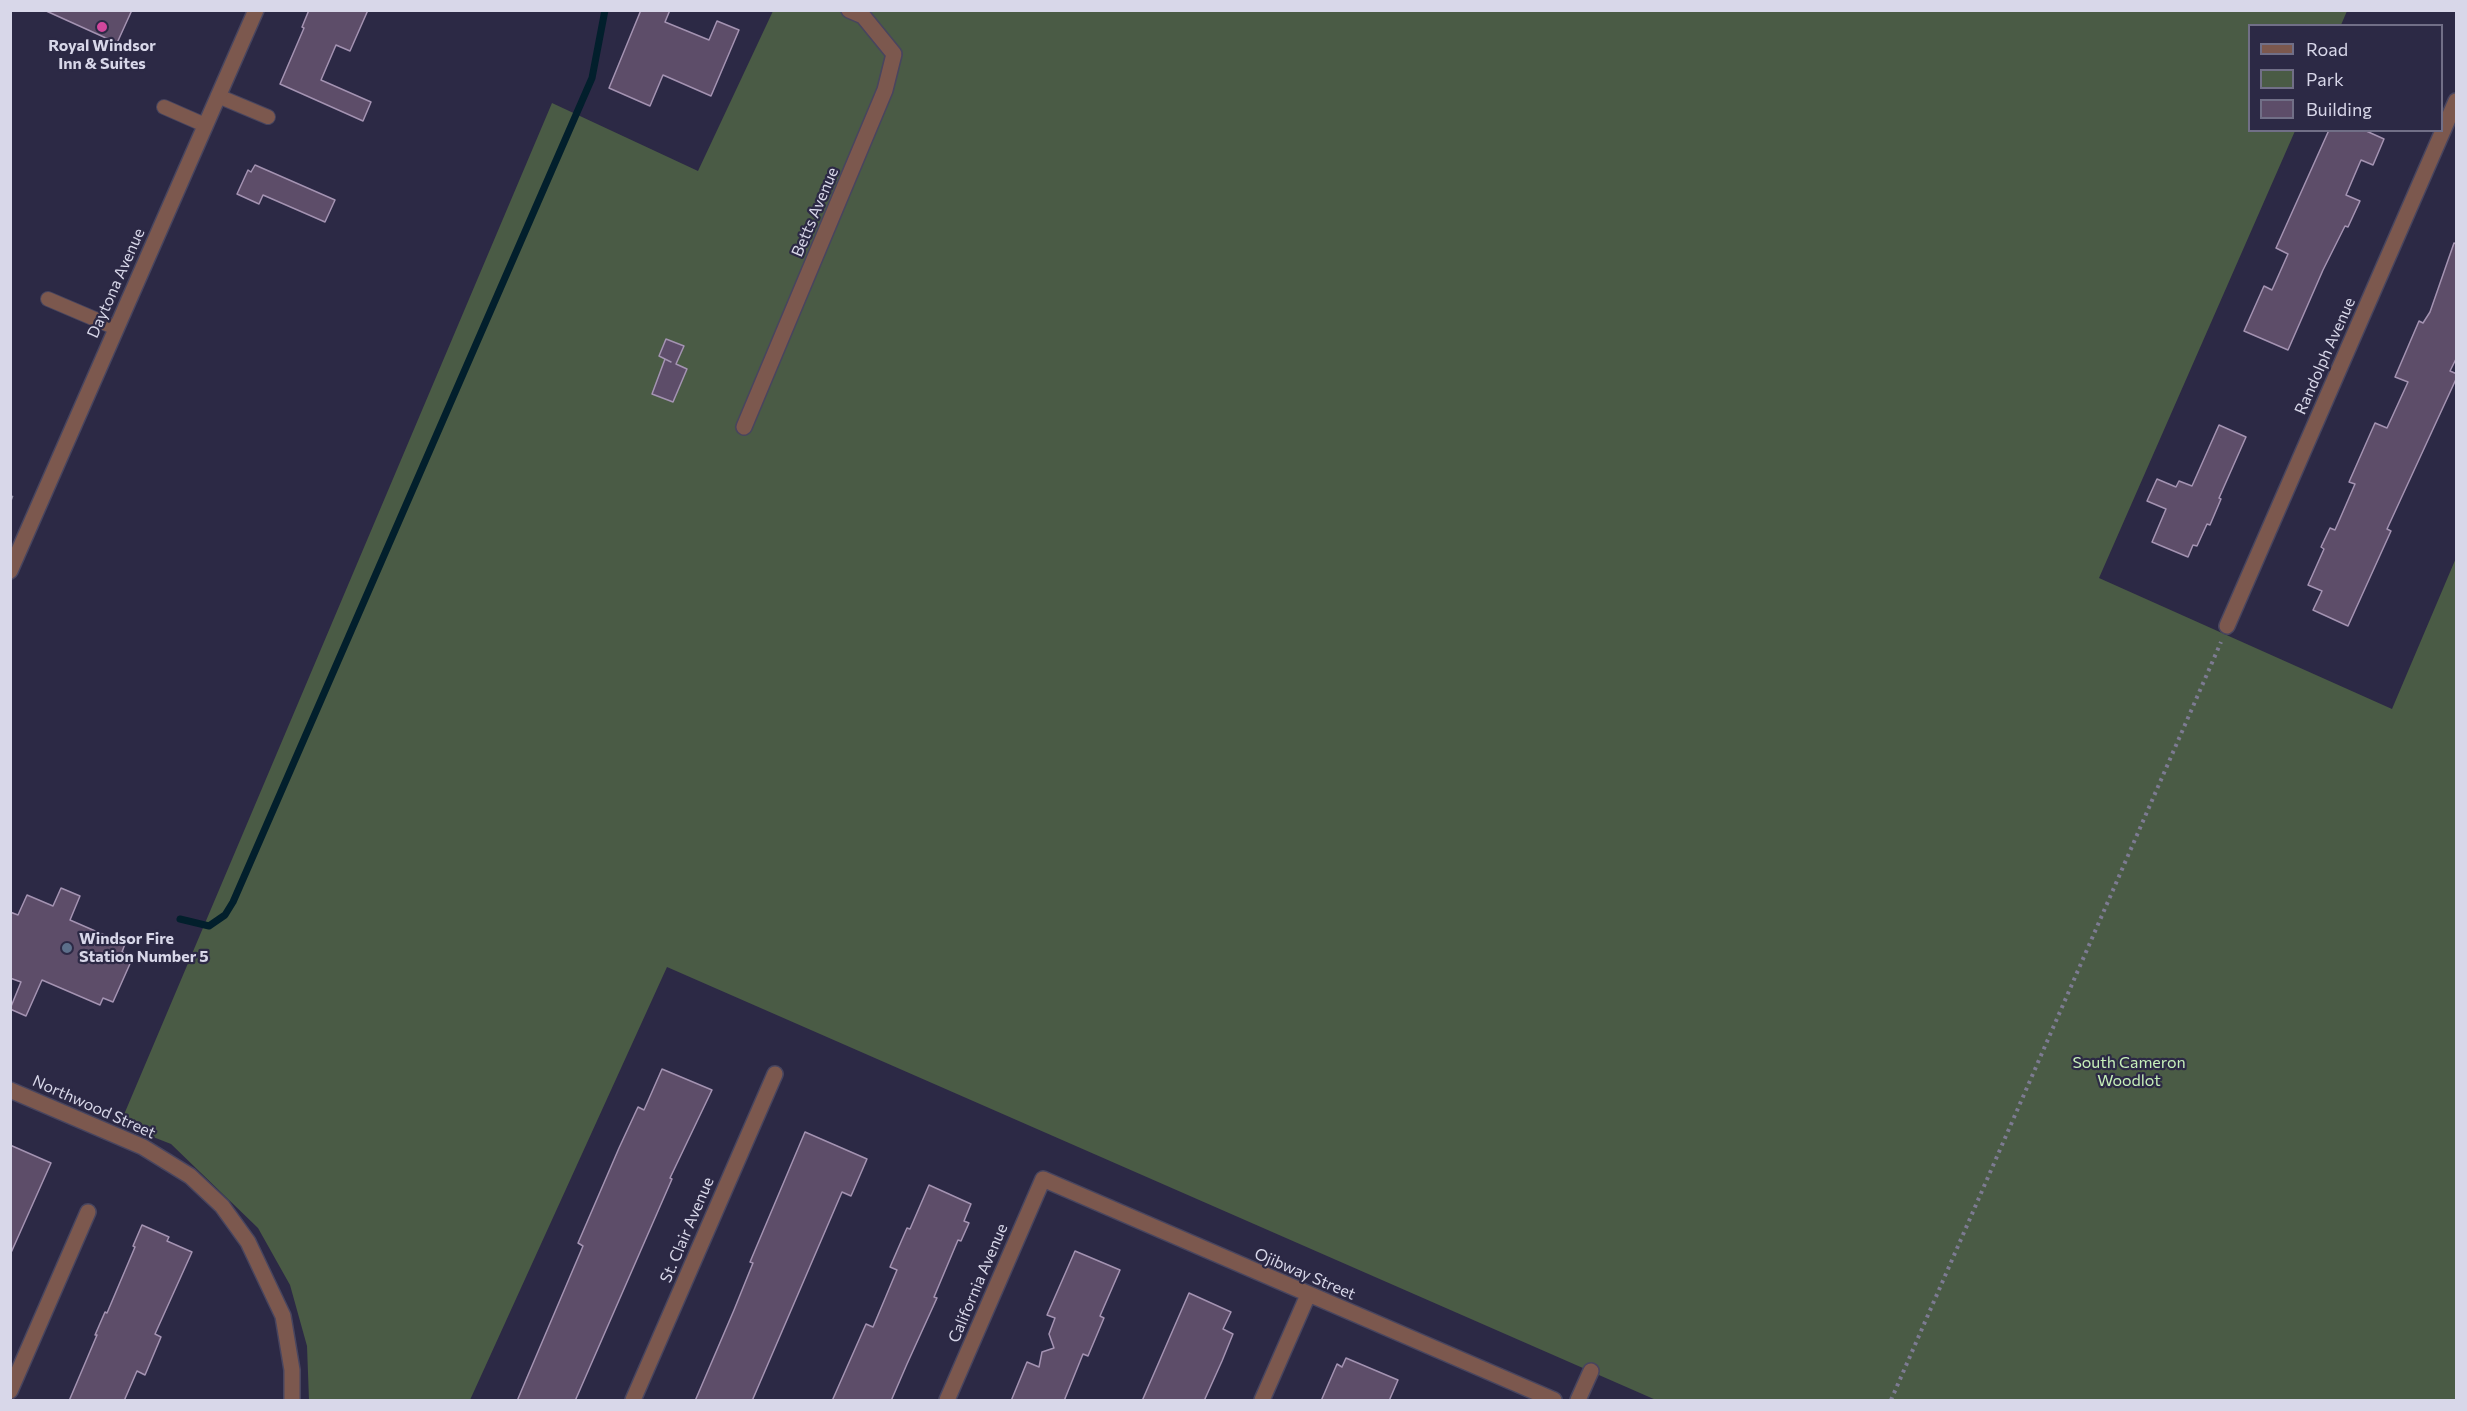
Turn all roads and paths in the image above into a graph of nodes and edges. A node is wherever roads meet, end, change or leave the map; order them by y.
1 (256, 10) edge
2 (856, 14) edge
3 (218, 96) junction
4 (2457, 101) edge
5 (164, 107) dead end
6 (268, 117) dead end
7 (206, 125) junction
8 (48, 299) dead end
9 (116, 328) junction
10 (744, 428) dead end
11 (10, 571) edge
12 (2225, 630) joint
13 (775, 1074) dead end
14 (10, 1090) edge
15 (1043, 1179) joint
16 (88, 1212) dead end
17 (1308, 1295) junction
18 (1591, 1371) dead end
19 (10, 1391) edge
20 (292, 1401) edge
21 (633, 1401) edge
22 (947, 1401) edge
23 (1262, 1401) edge
24 (1554, 1401) edge
25 (1578, 1401) edge
26 (1892, 1401) edge

1 - 3 street, Daytona Avenue
2 - 10 street, Betts Avenue
3 - 6 lane
3 - 7 street, Daytona Avenue
4 - 12 street, Randolph Avenue
5 - 7 lane
7 - 9 street, Daytona Avenue
8 - 9 lane
9 - 11 street, Daytona Avenue
12 - 26 path
13 - 21 street, St. Clair Avenue
14 - 20 street, Northwood Street
15 - 17 street, Ojibway Street
15 - 22 street, California Avenue
16 - 19 street
17 - 23 street
17 - 24 street, Ojibway Street
18 - 25 street

